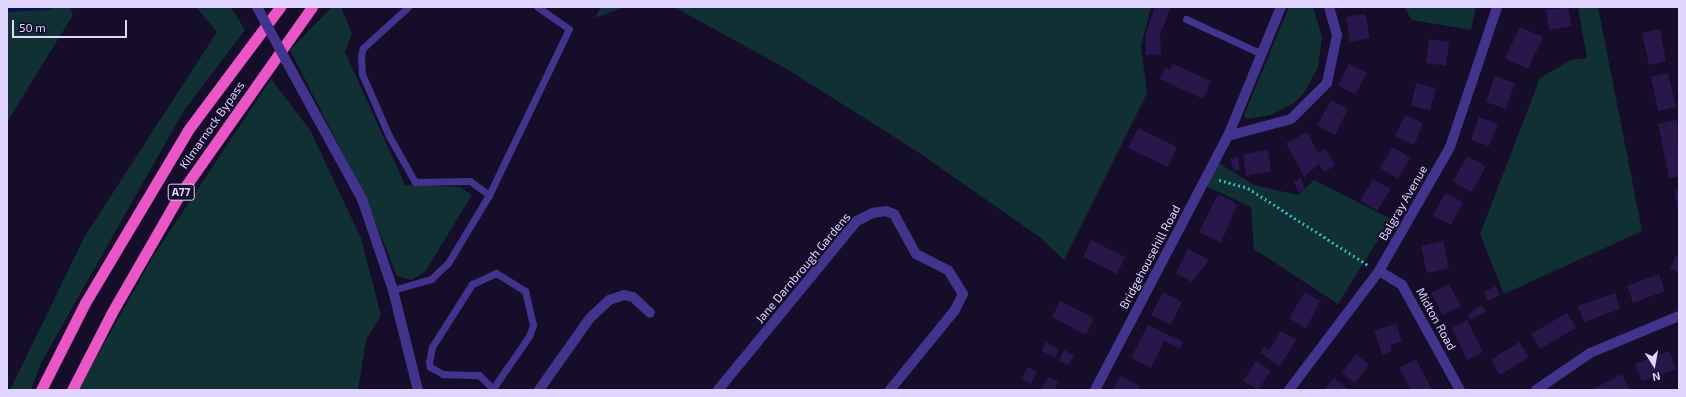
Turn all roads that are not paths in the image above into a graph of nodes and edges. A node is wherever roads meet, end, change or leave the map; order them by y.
1 (257, 7) edge
2 (280, 7) edge
3 (312, 7) edge
4 (408, 7) edge
5 (537, 7) edge
6 (1281, 7) edge
7 (1329, 7) edge
8 (1497, 7) edge
9 (1186, 19) dead end
10 (1262, 54) junction
11 (1228, 136) junction
12 (489, 195) junction
13 (1379, 271) junction
14 (393, 290) junction
15 (650, 313) dead end
16 (1679, 316) edge
17 (494, 389) edge
18 (41, 390) edge
19 (72, 390) edge
20 (418, 390) edge
21 (539, 390) edge
22 (718, 390) edge
23 (890, 390) edge
24 (1095, 390) edge
25 (1289, 390) edge
26 (1460, 390) edge
27 (1536, 390) edge

1 - 14 street, bridge
2 - 18 highway, Kilmarnock Bypass / A77
3 - 19 highway, Kilmarnock Bypass / A77
4 - 12 lane
5 - 12 lane
6 - 10 street, Bridgehousehill Road
7 - 11 street
8 - 13 street, Balgray Avenue
9 - 10 lane
10 - 11 street, Bridgehousehill Road
11 - 24 street, Bridgehousehill Road
12 - 14 lane
13 - 25 street, Balgray Avenue
13 - 26 street, Midton Road
14 - 20 street
15 - 21 street
16 - 27 street
17 - 17 lane
22 - 23 street, Jane Darnbrough Gardens

